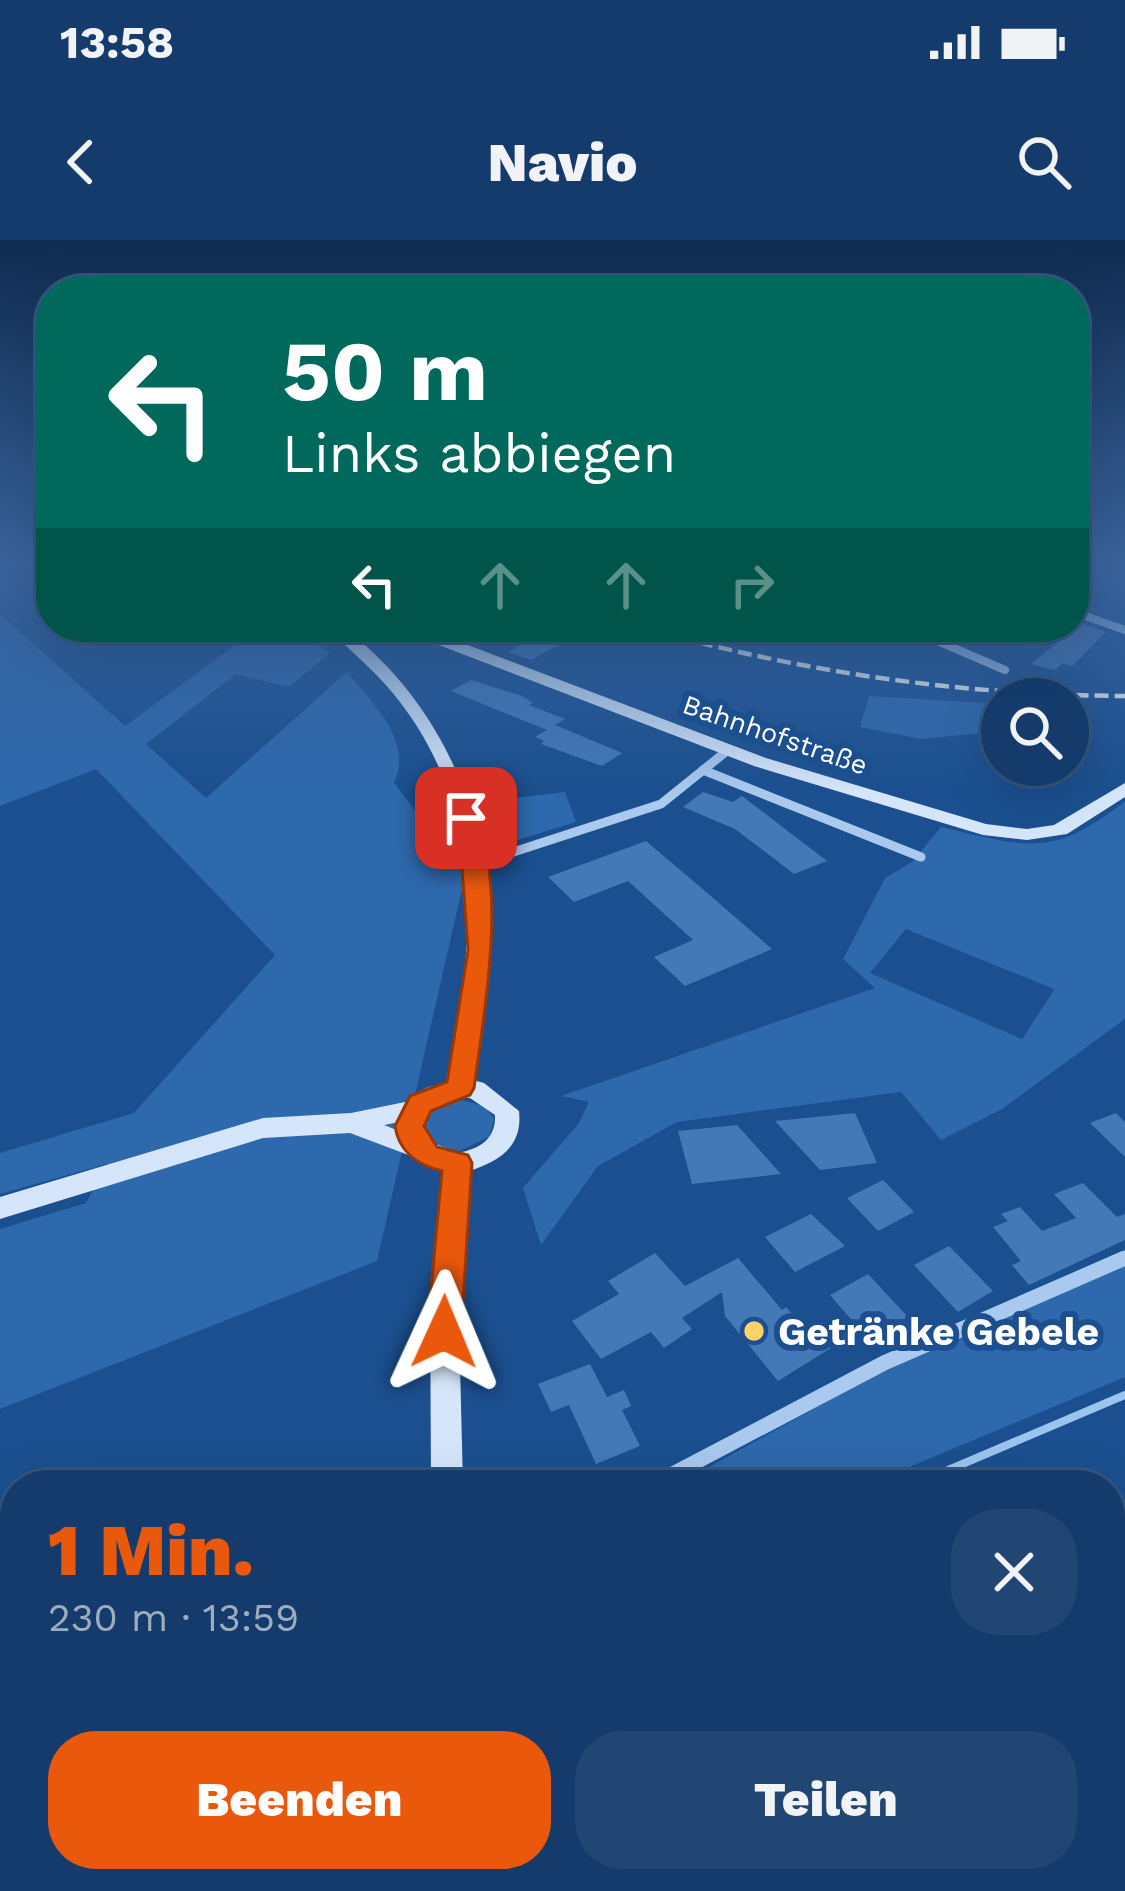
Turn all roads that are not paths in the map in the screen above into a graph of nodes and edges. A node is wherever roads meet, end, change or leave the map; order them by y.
1 (352, 642) edge
2 (445, 642) edge
3 (940, 642) edge
4 (1004, 670) dead end
5 (728, 750) junction
6 (703, 770) junction
7 (1125, 788) edge
8 (504, 855) dead end
9 (921, 857) dead end
10 (460, 1088) junction
11 (417, 1109) junction
12 (351, 1123) junction
13 (418, 1148) junction
14 (457, 1163) junction
15 (0, 1208) edge
16 (1125, 1258) edge
17 (447, 1470) edge
18 (681, 1470) edge

1 - 10 main road
2 - 5 main road, Bahnhofstraße
3 - 4 street
5 - 6 street
5 - 7 main road, Bahnhofstraße
6 - 8 street
6 - 9 street
10 - 11 main road
10 - 14 main road
11 - 12 main road
11 - 13 main road
12 - 13 main road
12 - 15 main road
13 - 14 main road
14 - 17 main road
16 - 18 street

